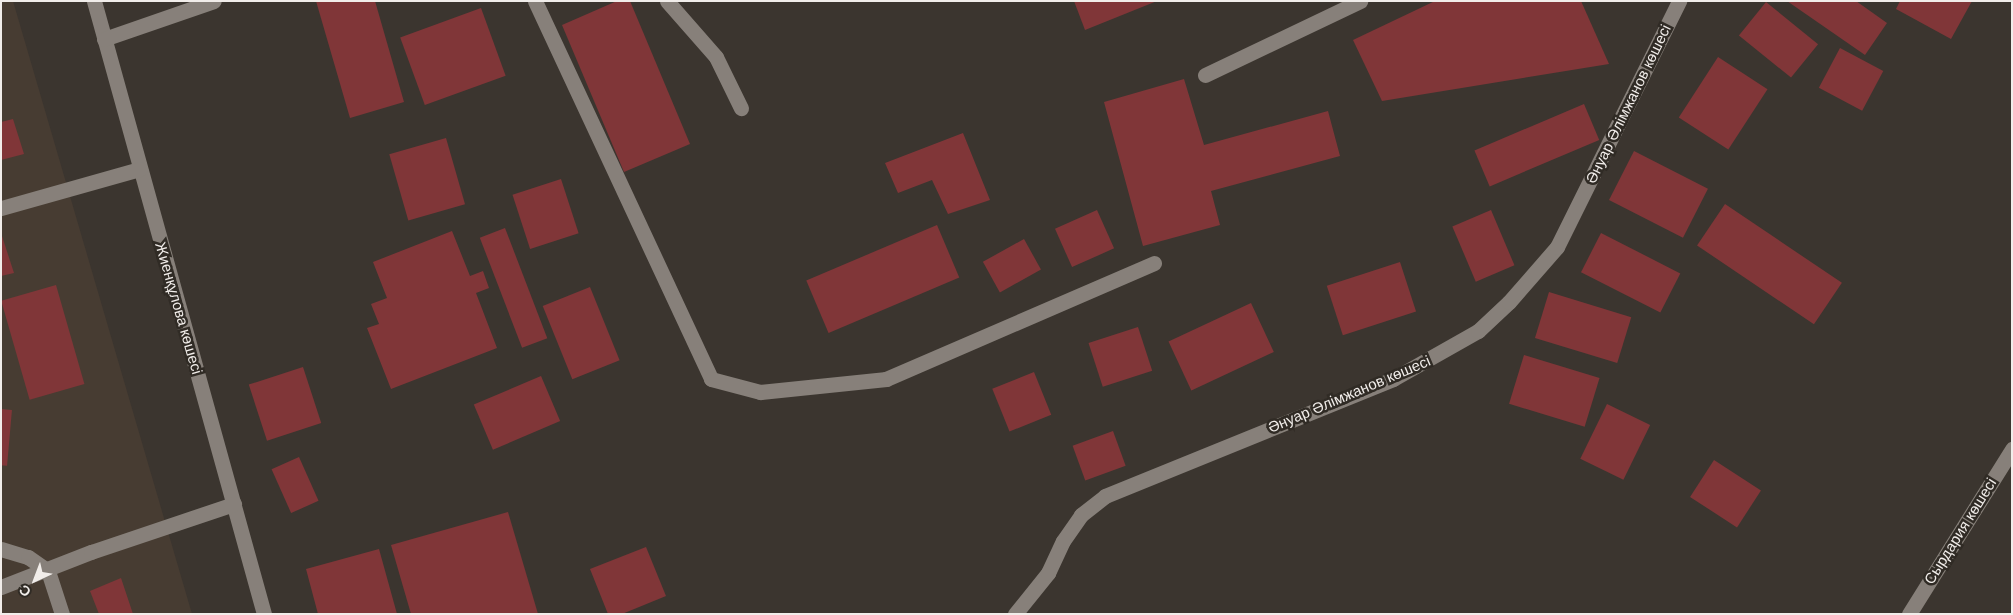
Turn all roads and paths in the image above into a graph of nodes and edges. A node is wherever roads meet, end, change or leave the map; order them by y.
1 (94, 1) edge
2 (214, 1) edge
3 (535, 1) edge
4 (666, 1) edge
5 (1360, 1) edge
6 (1678, 1) edge
7 (104, 39) junction
8 (1205, 75) dead end
9 (741, 108) dead end
10 (140, 169) junction
11 (1, 208) edge
12 (1154, 263) dead end
13 (2012, 449) edge
14 (234, 504) junction
15 (1, 549) edge
16 (48, 571) junction
17 (1, 587) edge
18 (62, 614) edge
19 (264, 614) edge
20 (1015, 614) edge
21 (1909, 614) edge

1 - 7 street, Жиенқұлова көшесі
2 - 7 street
3 - 12 street
4 - 9 street
5 - 8 street
6 - 20 street, Әнуар Әлімжанов көшесі
7 - 10 street, Жиенқұлова көшесі
10 - 11 street
10 - 14 street, Жиенқұлова көшесі
13 - 21 street, Сырдария көшесі
14 - 16 street
14 - 19 street, Жиенқұлова көшесі
15 - 16 street
16 - 17 street
16 - 18 street

